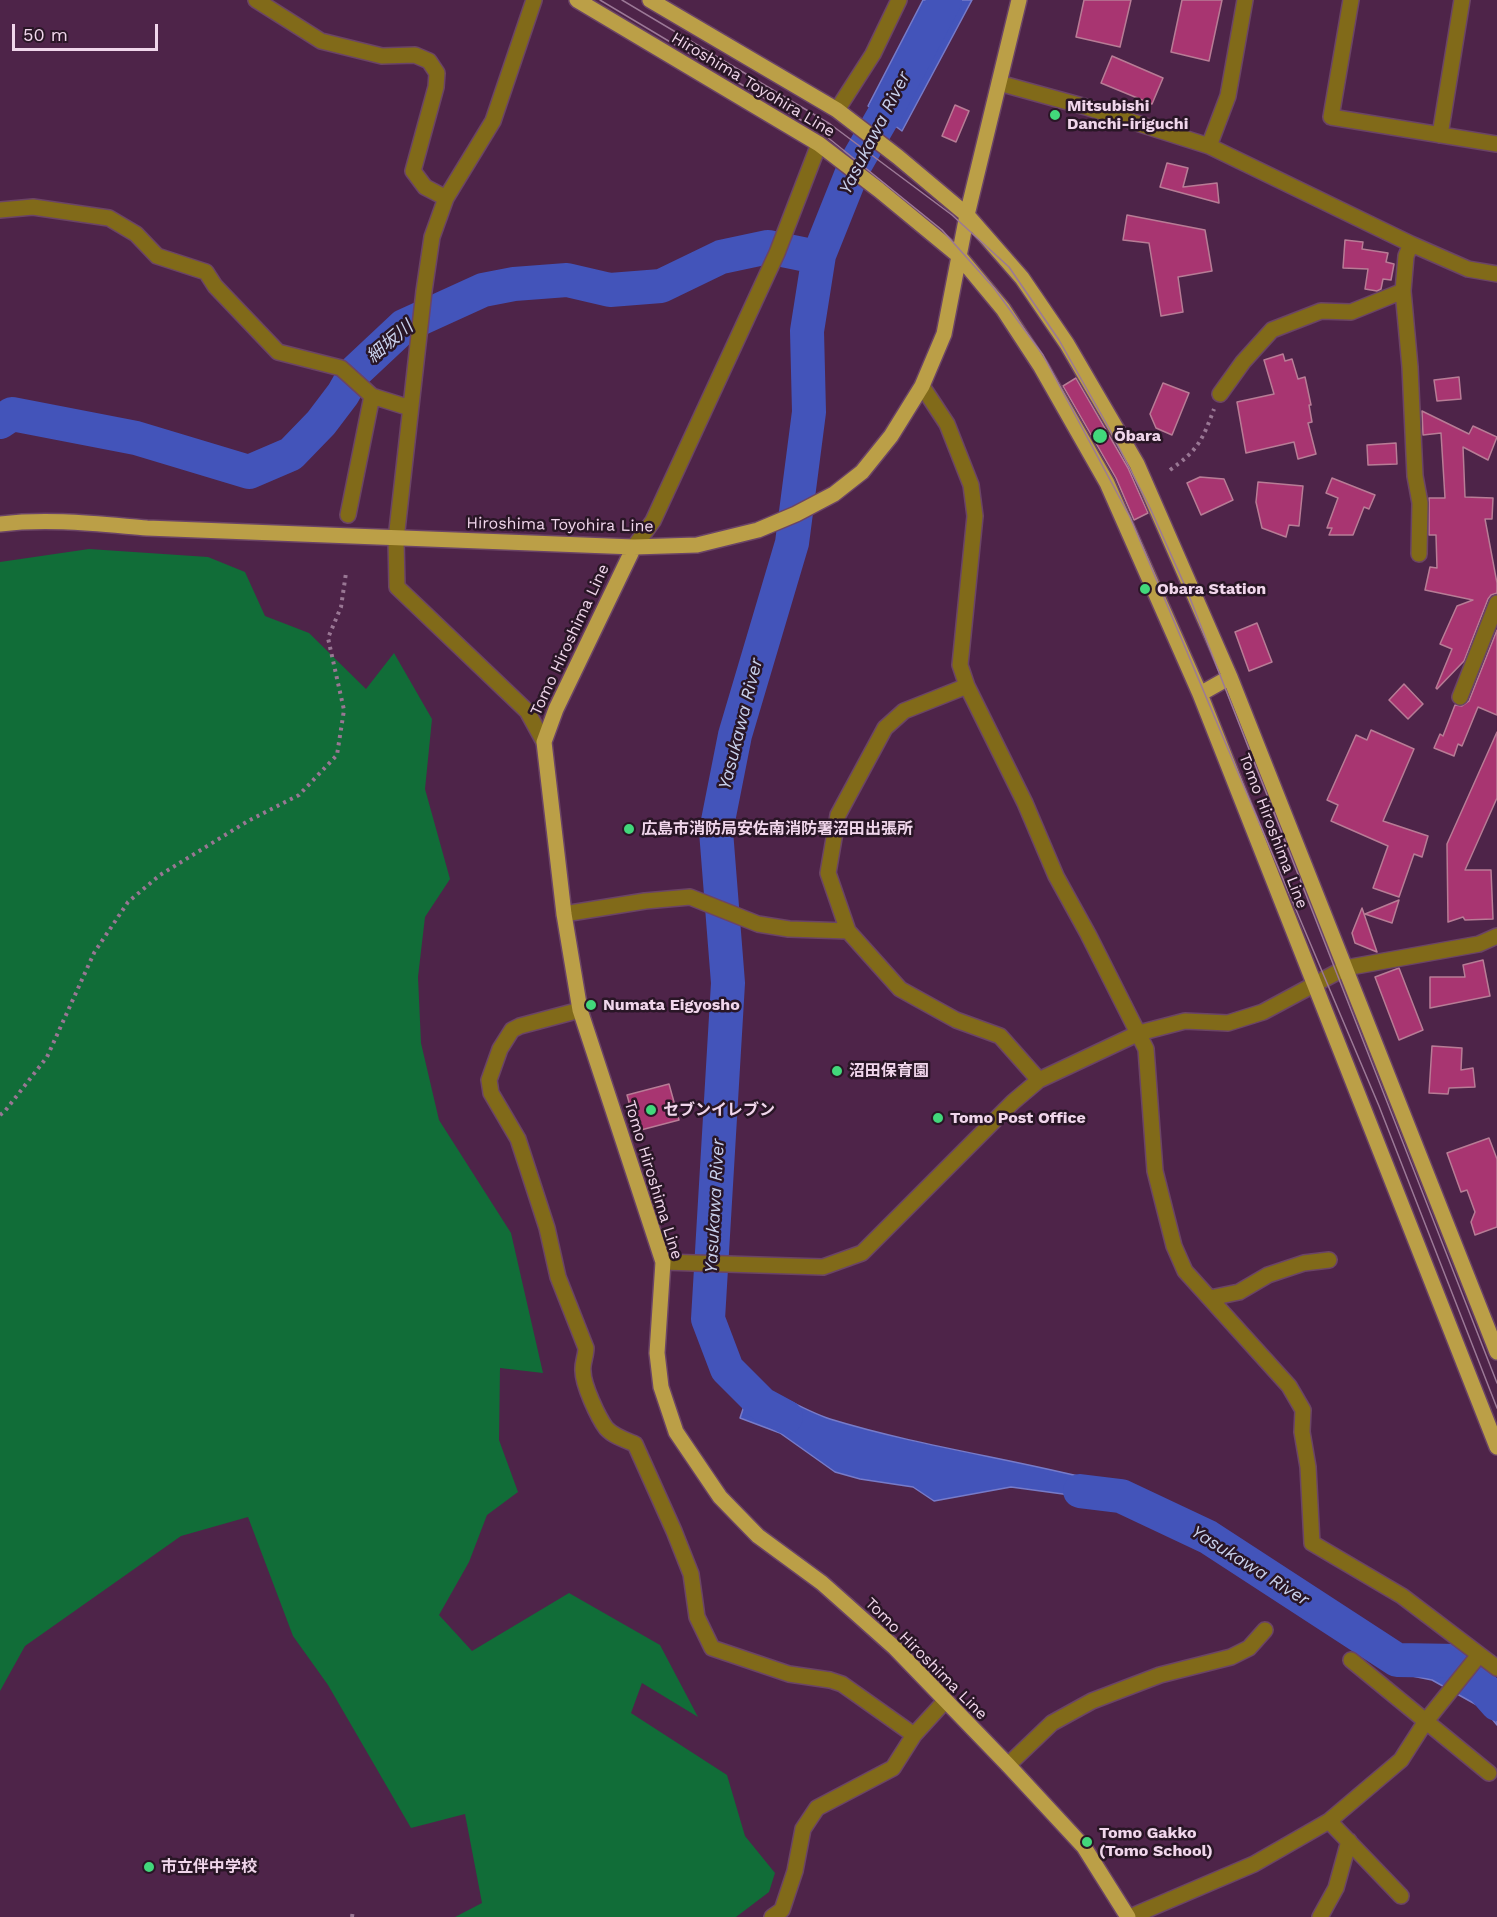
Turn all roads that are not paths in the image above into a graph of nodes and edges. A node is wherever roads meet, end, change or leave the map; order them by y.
1 (256, 0) edge
2 (534, 0) edge
3 (577, 0) edge
4 (650, 0) edge
5 (899, 0) edge
6 (1019, 0) edge
7 (1245, 0) edge
8 (1351, 0) edge
9 (1462, 0) edge
10 (999, 83) junction
11 (841, 113) junction
12 (1440, 135) junction
13 (1497, 144) edge
14 (1209, 146) junction
15 (824, 147) junction
16 (446, 198) junction
17 (0, 210) edge
18 (967, 215) junction
19 (1411, 244) junction
20 (959, 256) junction
21 (1497, 274) edge
22 (1403, 291) junction
23 (922, 386) junction
24 (368, 392) junction
25 (1220, 394) road end
26 (410, 408) junction
27 (348, 515) dead end
28 (0, 524) edge
29 (396, 539) junction
30 (634, 547) junction
31 (1419, 554) dead end
32 (1497, 603) edge
33 (1230, 677) junction
34 (967, 686) junction
35 (1200, 694) junction
36 (1460, 697) dead end
37 (544, 742) junction
38 (564, 914) junction
39 (848, 931) junction
40 (1497, 936) edge
41 (1345, 968) junction
42 (1314, 985) junction
43 (580, 1010) junction
44 (1139, 1033) junction
45 (1040, 1080) junction
46 (1329, 1260) dead end
47 (670, 1263) junction
48 (1210, 1298) junction
49 (1497, 1352) edge
50 (1497, 1447) edge
51 (1265, 1630) dead end
52 (1476, 1659) junction
53 (1351, 1660) dead end
54 (1497, 1668) edge
55 (945, 1701) junction
56 (1429, 1717) junction
57 (914, 1735) junction
58 (1008, 1765) junction
59 (1489, 1773) dead end
60 (1329, 1821) junction
61 (1349, 1841) junction
62 (1401, 1896) dead end
63 (772, 1917) edge
64 (1129, 1917) edge
65 (1320, 1917) edge

1 - 16 street
2 - 16 street
3 - 15 main road, Hiroshima Toyohira Line
4 - 11 main road, Hiroshima Toyohira Line
5 - 11 street
6 - 10 main road, Hiroshima Toyohira Line
7 - 14 street
8 - 12 street
9 - 12 street
10 - 14 street
10 - 18 main road, Hiroshima Toyohira Line
11 - 18 main road, Hiroshima Toyohira Line
12 - 13 street
14 - 19 street
15 - 20 main road, Hiroshima Toyohira Line
15 - 30 street
16 - 26 street
17 - 24 street
18 - 20 main road, Hiroshima Toyohira Line
18 - 33 main road, Tomo Hiroshima Line
19 - 21 street
19 - 22 street
20 - 23 main road, Hiroshima Toyohira Line
20 - 35 main road, Tomo Hiroshima Line
22 - 25 street
22 - 31 street
23 - 30 main road, Hiroshima Toyohira Line
23 - 34 street
24 - 26 street
24 - 27 street
26 - 29 street
28 - 29 main road, Hiroshima Toyohira Line
29 - 30 main road, Hiroshima Toyohira Line
29 - 37 street
30 - 37 main road, Tomo Hiroshima Line
32 - 36 street
33 - 35 main road
33 - 41 main road, Tomo Hiroshima Line
34 - 39 street
34 - 44 street
35 - 42 main road, Tomo Hiroshima Line
37 - 38 main road, Tomo Hiroshima Line
38 - 39 street
38 - 43 main road, Tomo Hiroshima Line
39 - 45 street
40 - 41 street
41 - 42 street
41 - 49 main road, Tomo Hiroshima Line
42 - 44 street
42 - 50 main road, Tomo Hiroshima Line
43 - 47 main road, Tomo Hiroshima Line
43 - 57 street
44 - 45 street
44 - 48 street
45 - 47 street
46 - 48 street
47 - 55 main road, Tomo Hiroshima Line
48 - 52 street
51 - 58 street
52 - 54 street
52 - 56 street
53 - 56 street
55 - 57 street
55 - 58 main road, Tomo Hiroshima Line
56 - 59 street
56 - 60 street
57 - 63 street
58 - 64 main road, Tomo Hiroshima Line
60 - 61 street
60 - 64 street
61 - 62 street
61 - 65 street

